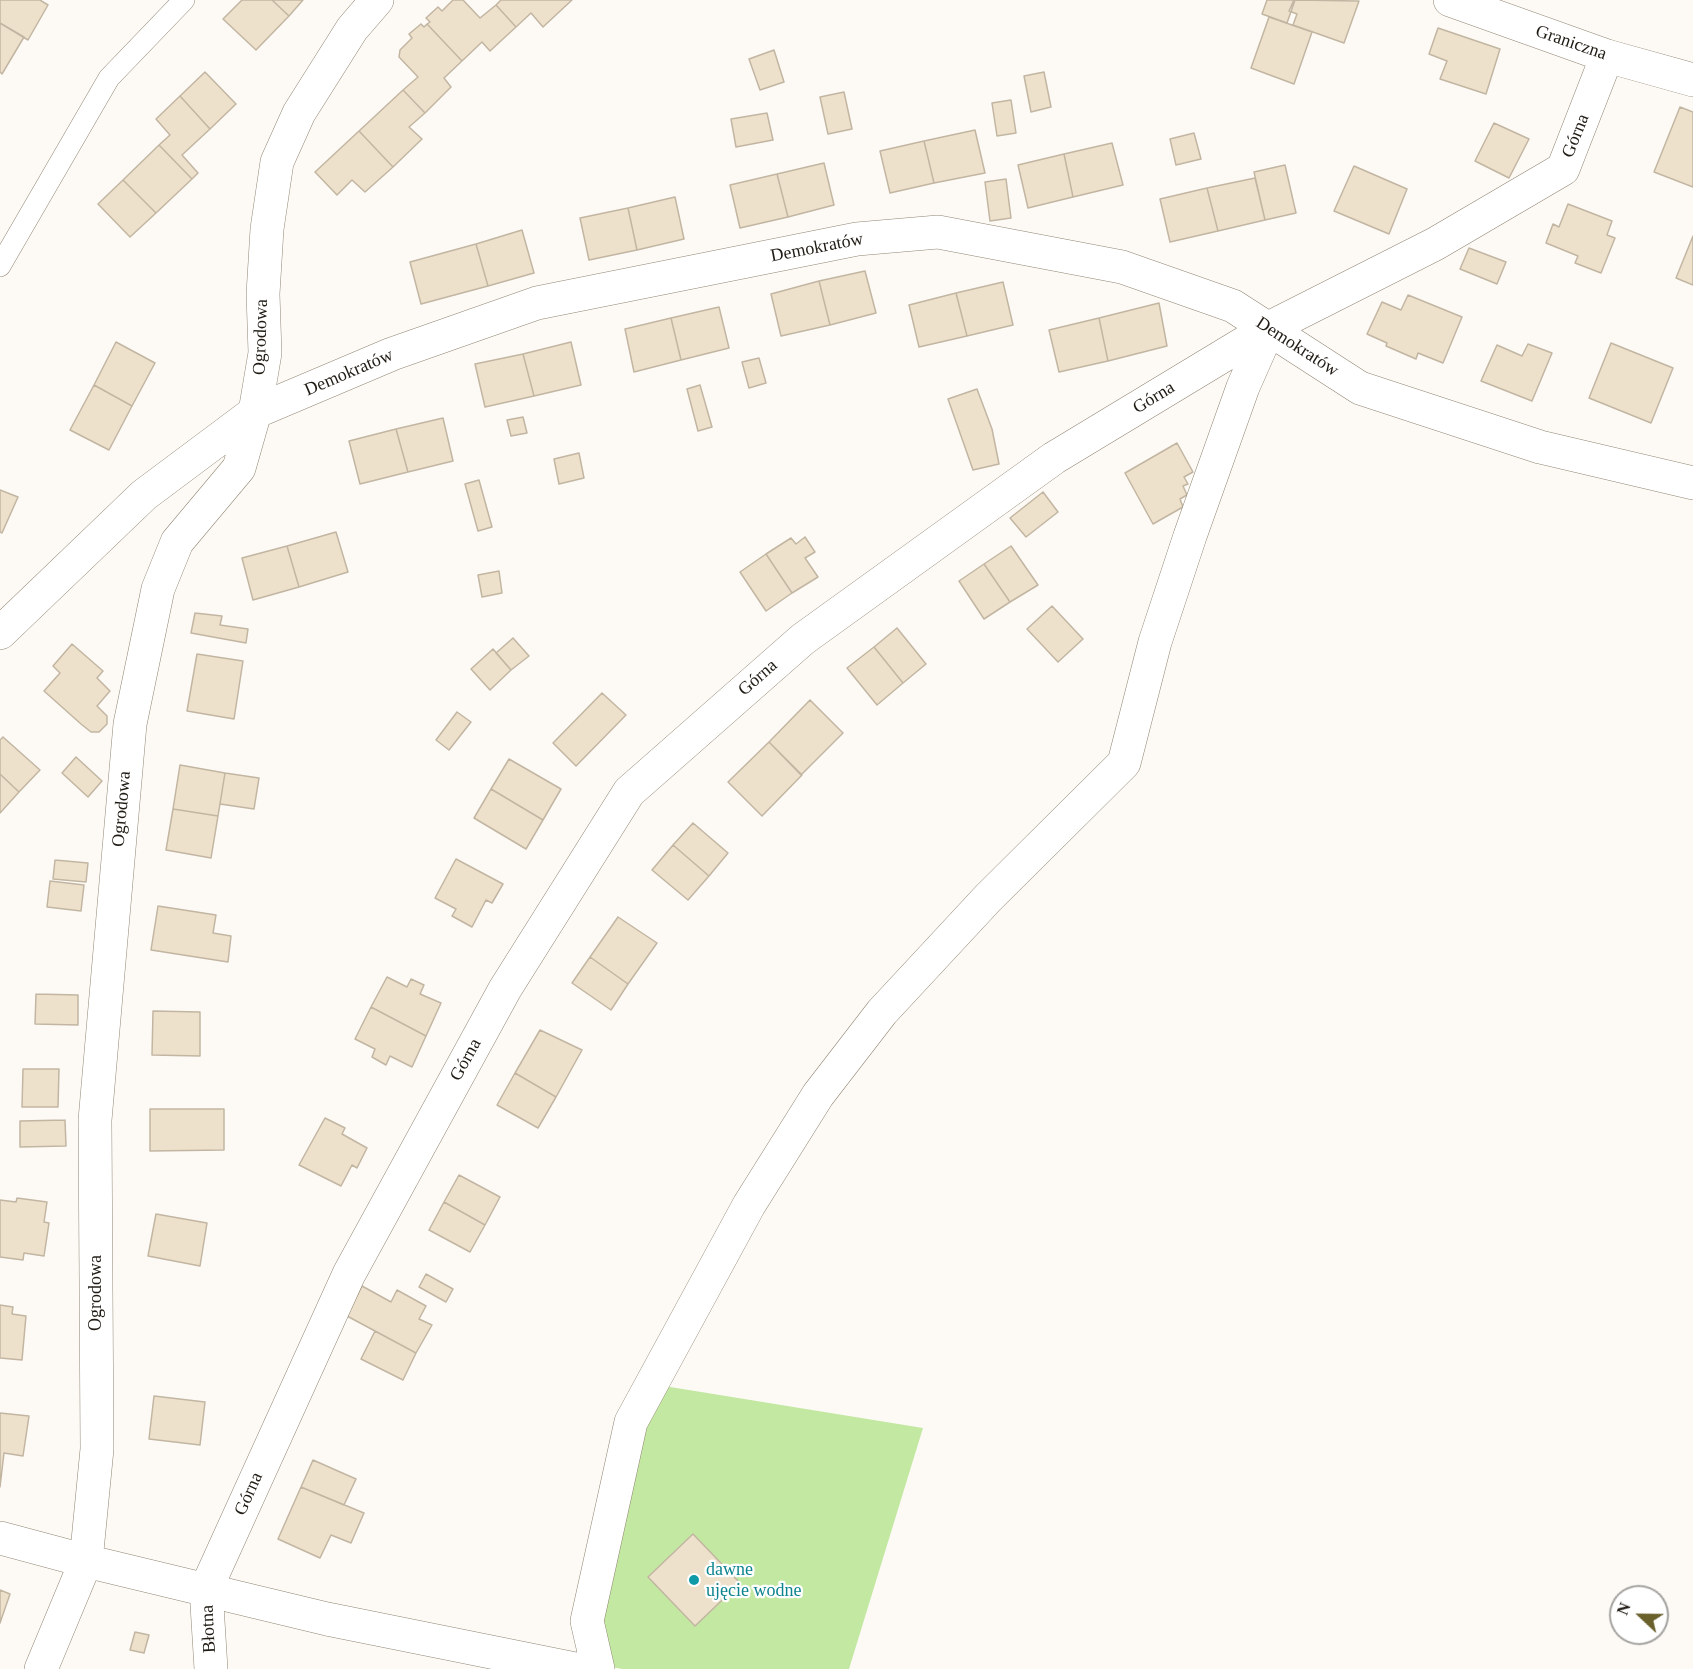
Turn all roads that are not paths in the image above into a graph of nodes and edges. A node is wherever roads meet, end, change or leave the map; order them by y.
1 (184, 0) edge
2 (377, 0) edge
3 (1450, 0) edge
4 (1607, 56) junction
5 (1693, 80) edge
6 (0, 266) edge
7 (1269, 328) junction
8 (255, 412) junction
9 (1693, 483) edge
10 (0, 633) edge
11 (0, 1538) edge
12 (86, 1561) junction
13 (207, 1589) junction
14 (40, 1669) edge
15 (211, 1669) edge
16 (575, 1669) edge
17 (598, 1669) edge

1 - 6 lane
2 - 8 street, Ogrodowa
3 - 4 street, Graniczna
4 - 5 street, Graniczna
4 - 7 street, Górna
7 - 8 street, Demokratów
7 - 9 street, Demokratów
7 - 13 street, Górna
7 - 17 street
8 - 10 street, Demokratów
8 - 12 street, Ogrodowa
11 - 12 street
12 - 13 street
12 - 14 street, Ogrodowa
13 - 15 street, Błotna
13 - 16 street

